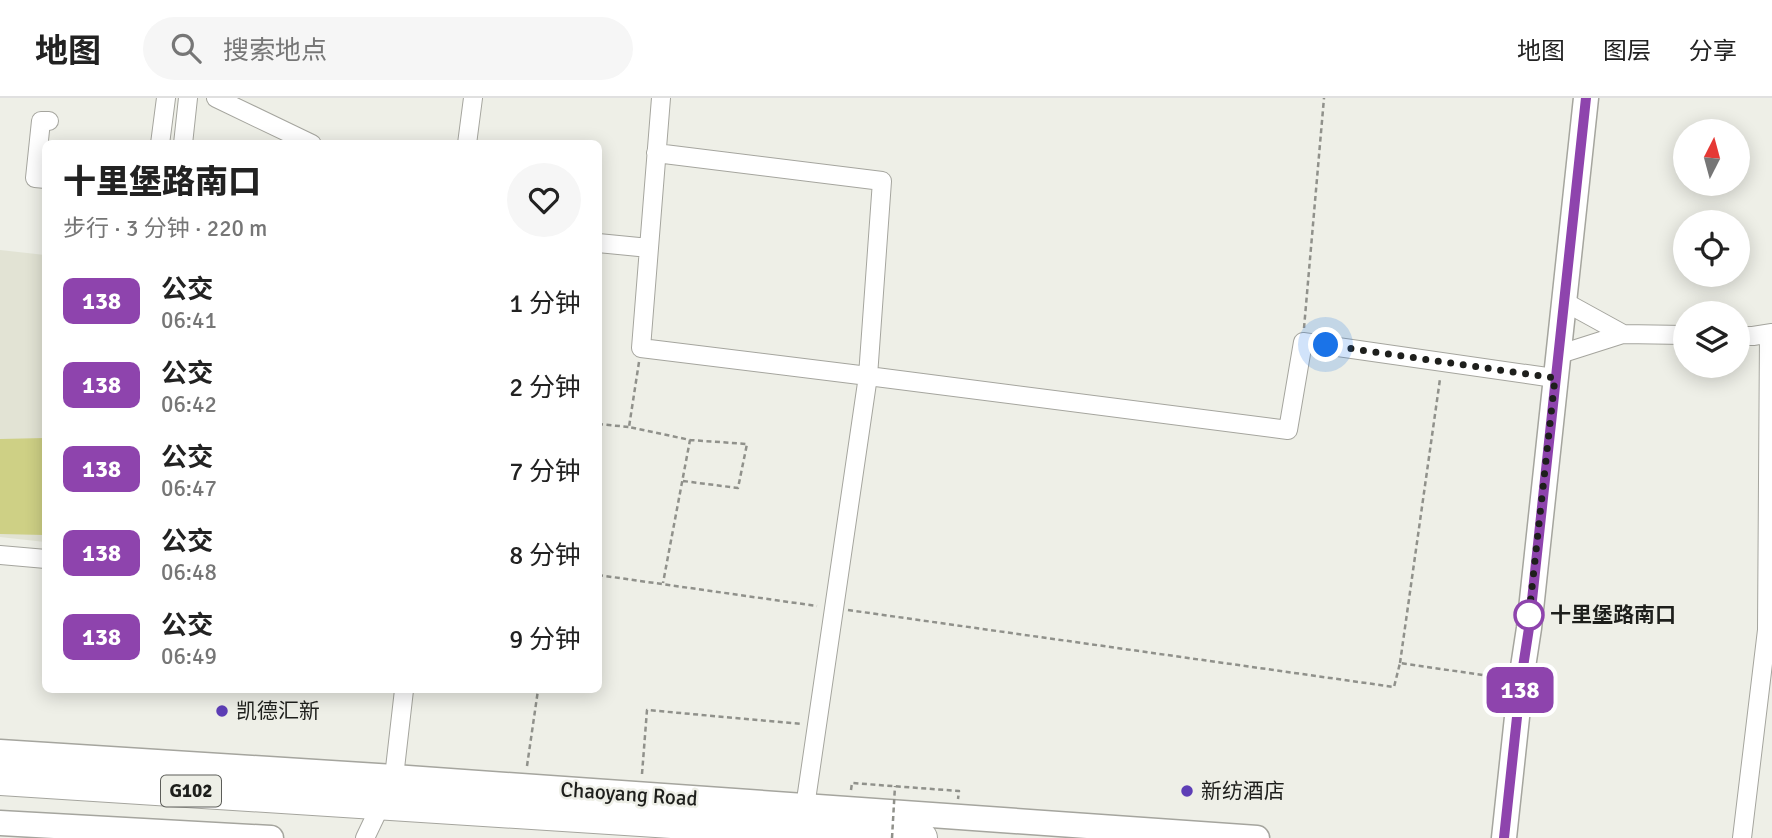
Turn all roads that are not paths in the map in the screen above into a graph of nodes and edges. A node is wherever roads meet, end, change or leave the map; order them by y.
1 (166, 98) edge
2 (188, 98) edge
3 (216, 98) edge
4 (472, 98) edge
5 (661, 98) edge
6 (1586, 98) edge
7 (50, 121) dead end
8 (161, 140) edge
9 (183, 140) edge
10 (304, 140) edge
11 (467, 140) edge
12 (656, 153) junction
13 (42, 179) edge
14 (602, 243) edge
15 (649, 248) junction
16 (1563, 302) junction
17 (1770, 333) edge
18 (1623, 334) junction
19 (1673, 335) edge
20 (1750, 337) edge
21 (1556, 367) junction
22 (868, 376) junction
23 (0, 555) edge
24 (42, 559) edge
25 (403, 693) edge
26 (0, 752) edge
27 (0, 779) edge
28 (0, 797) edge
29 (805, 807) junction
30 (378, 810) edge
31 (0, 823) edge
32 (271, 838) edge
33 (703, 838) edge
34 (921, 838) edge
35 (1257, 838) edge
36 (1504, 838) edge
37 (1742, 838) edge

1 - 8 street
2 - 9 street
3 - 10 street
4 - 11 street
5 - 12 street
6 - 16 street
7 - 13 street
12 - 15 street
12 - 22 street
14 - 15 street
15 - 22 street
16 - 18 street
16 - 21 street
17 - 20 street
17 - 37 street
18 - 19 street
18 - 21 street
21 - 22 street
21 - 36 street
22 - 29 street
23 - 24 street
25 - 30 street
26 - 30 street, Chaoyang Road
27 - 30 highway, Chaoyang Road / G102
28 - 30 highway, Chaoyang Road / G102
29 - 30 street, Chaoyang Road
29 - 35 street, Chaoyang Road
30 - 33 highway, Chaoyang Road / G102
30 - 34 highway, Chaoyang Road / G102
31 - 32 street

